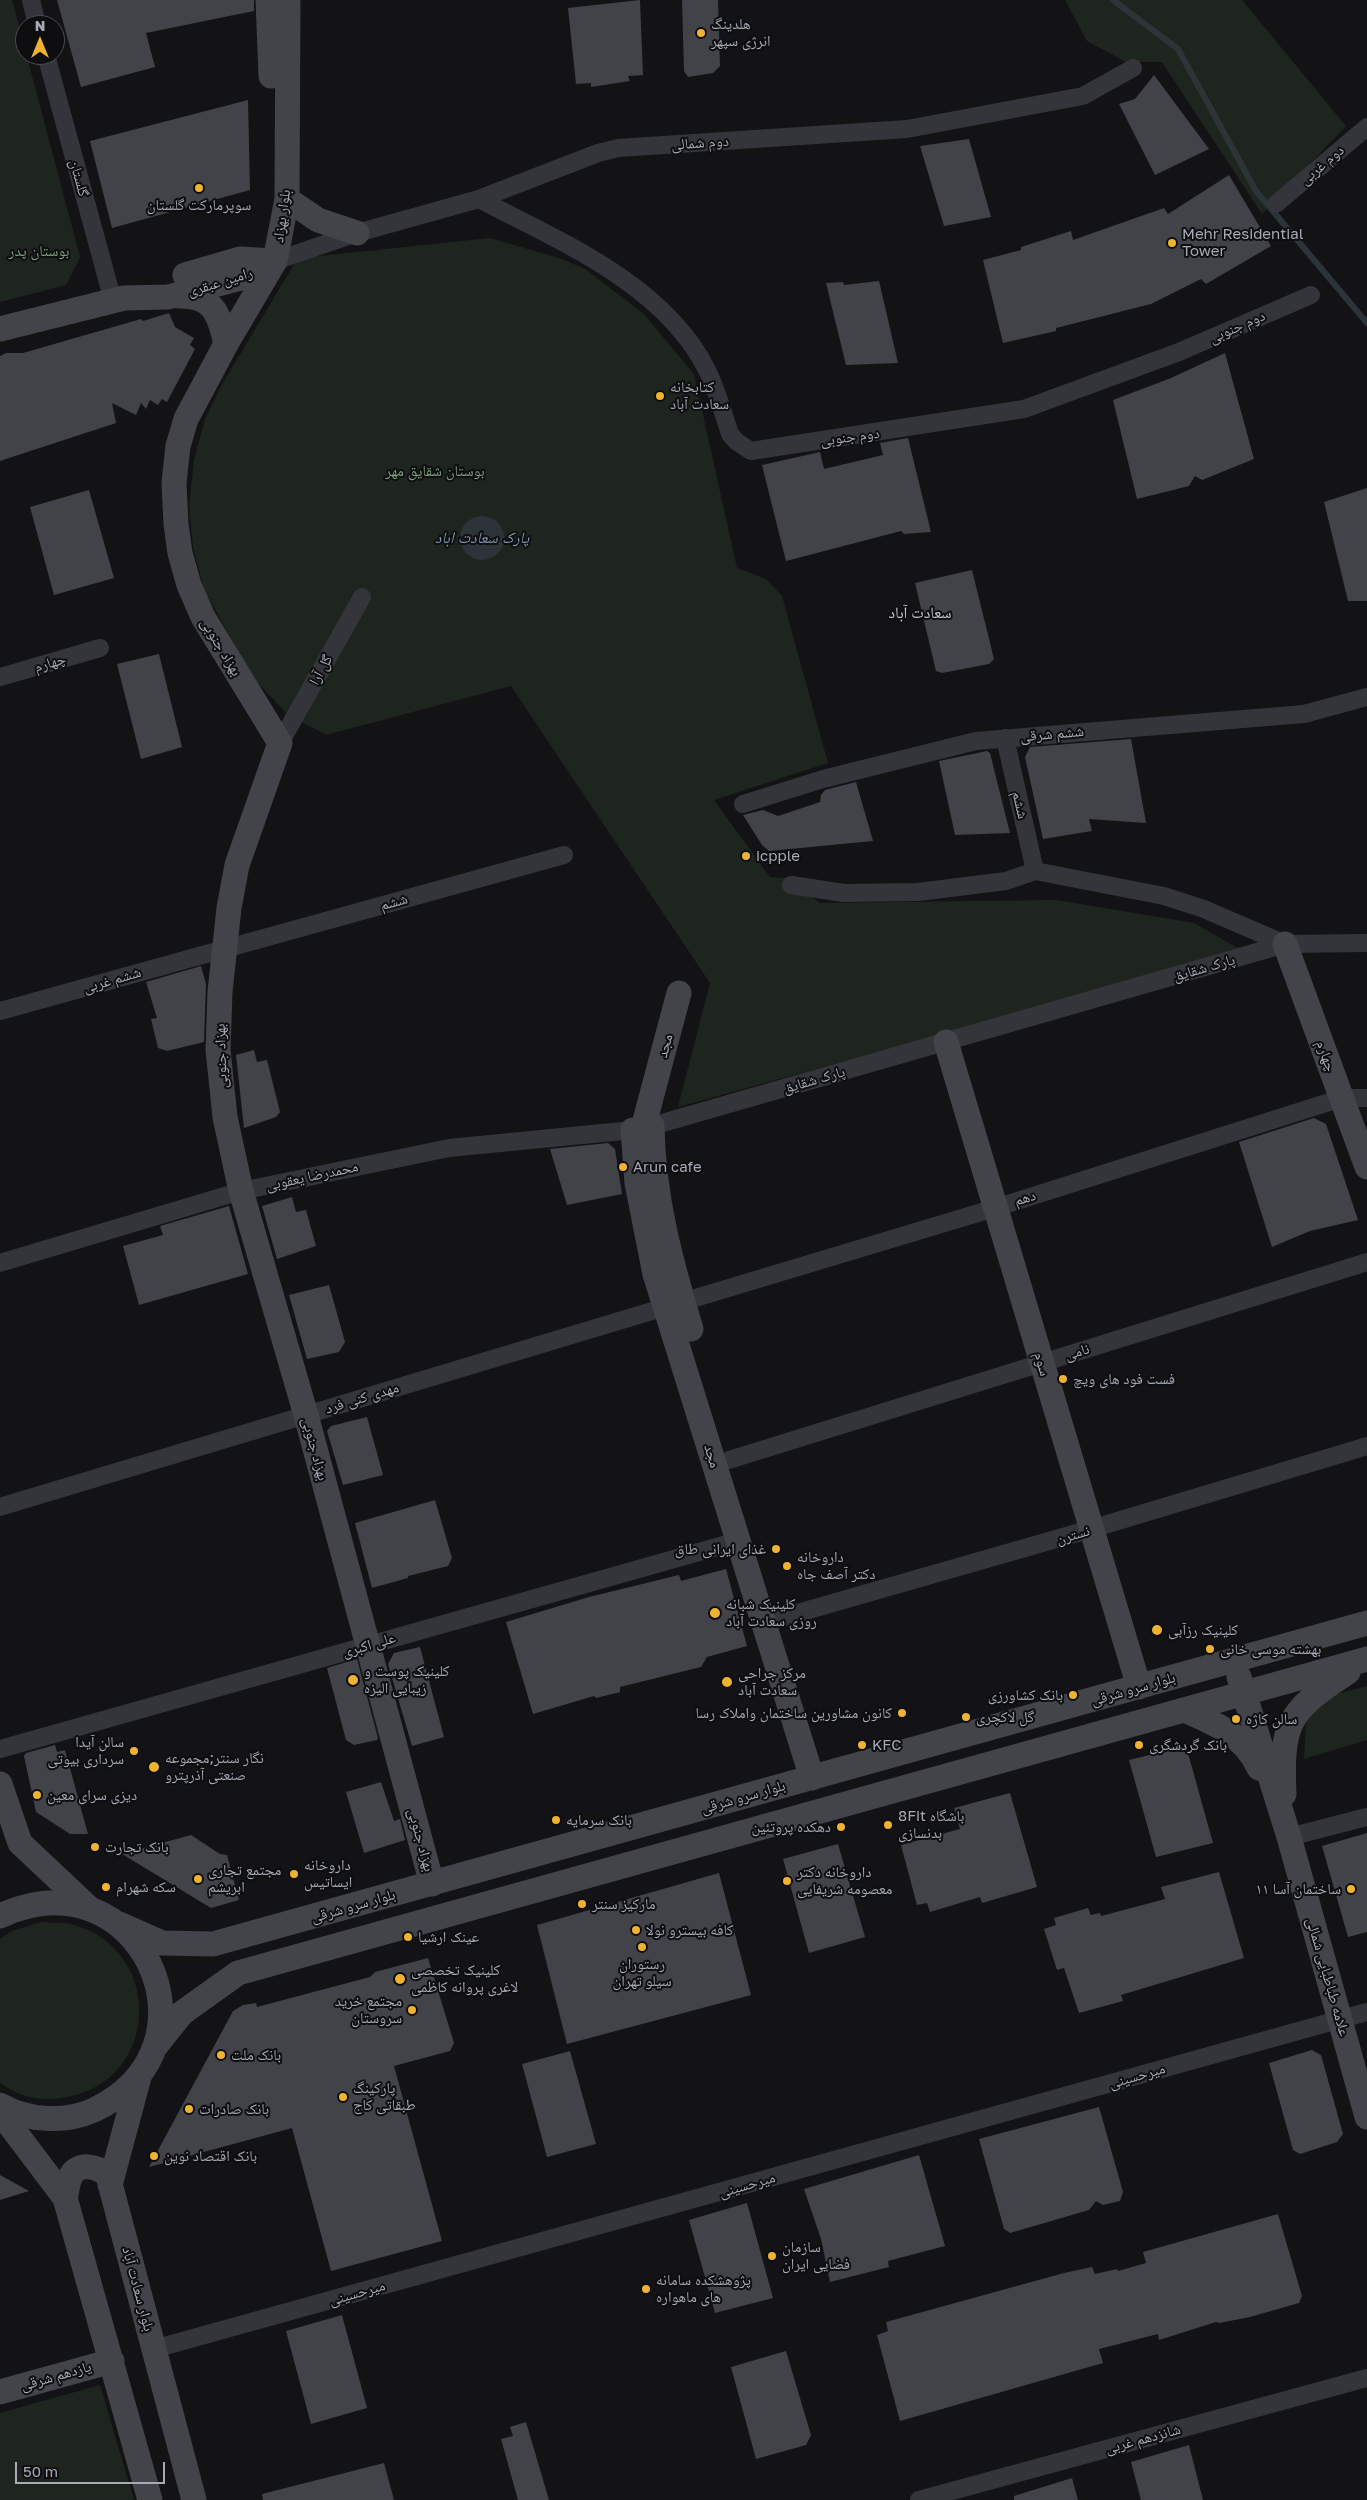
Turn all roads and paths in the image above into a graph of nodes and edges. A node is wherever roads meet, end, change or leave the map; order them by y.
1 (30, 0) edge
2 (268, 0) edge
3 (288, 0) edge
4 (34, 15) edge
5 (49, 65) edge
6 (1133, 68) dead end
7 (1367, 127) edge
8 (287, 199) junction
9 (480, 199) junction
10 (1276, 204) dead end
11 (356, 233) junction
12 (275, 261) junction
13 (1311, 294) dead end
14 (168, 296) junction
15 (119, 300) junction
16 (0, 330) edge
17 (226, 344) junction
18 (362, 597) dead end
19 (100, 648) dead end
20 (0, 678) edge
21 (1367, 697) edge
22 (1005, 738) junction
23 (280, 743) junction
24 (743, 804) dead end
25 (564, 855) dead end
26 (1035, 871) junction
27 (791, 884) dead end
28 (1367, 943) edge
29 (1285, 944) junction
30 (224, 948) junction
31 (679, 992) dead end
32 (0, 1011) edge
33 (946, 1042) junction
34 (1342, 1098) junction
35 (1367, 1098) edge
36 (643, 1128) junction
37 (1367, 1167) edge
38 (241, 1191) junction
39 (995, 1208) junction
40 (1367, 1262) edge
41 (0, 1263) edge
42 (674, 1305) junction
43 (1042, 1363) junction
44 (306, 1415) junction
45 (1367, 1446) edge
46 (722, 1462) junction
47 (0, 1507) edge
48 (1091, 1529) junction
49 (745, 1539) junction
50 (771, 1621) junction
51 (1367, 1623) edge
52 (368, 1645) junction
53 (1235, 1660) junction
54 (1367, 1660) edge
55 (1139, 1687) junction
56 (1244, 1694) junction
57 (1184, 1710) junction
58 (0, 1749) edge
59 (818, 1776) junction
60 (0, 1784) edge
61 (1367, 1817) edge
62 (1289, 1837) junction
63 (432, 1884) junction
64 (89, 1908) junction
65 (0, 1916) edge
66 (119, 1924) junction
67 (1367, 2012) edge
68 (1340, 2020) junction
69 (155, 2047) junction
70 (139, 2077) junction
71 (0, 2105) edge
72 (0, 2112) edge
73 (1367, 2117) edge
74 (110, 2185) junction
75 (66, 2198) junction
76 (154, 2349) junction
77 (112, 2361) junction
78 (1367, 2378) edge
79 (0, 2392) edge
80 (150, 2500) edge
81 (194, 2500) edge
82 (919, 2500) edge

1 - 4 street
2 - 12 street, بلوار بهزاد
3 - 8 street, بلوار بهزاد
5 - 15 street, گلستان
6 - 9 street, دوم شمالی
7 - 10 street, دوم غربی
8 - 11 street
8 - 12 street, بلوار بهزاد
9 - 11 street, دوم شمالی
9 - 13 street, دوم جنوبی
11 - 12 street, دوم شمالی
12 - 14 street, رامین عبقری
12 - 15 street, رامین عبقری
12 - 17 street, بهزاد جنوبی
14 - 15 street, رامین عبقری
14 - 17 street
15 - 16 street, رامین عبقری
17 - 23 street, بهزاد جنوبی
18 - 23 street, گل آرا
19 - 20 street, چهارم
21 - 22 street, ششم شرقی
22 - 24 street, ششم شرقی
22 - 26 street, ششم
23 - 30 street, بهزاد جنوبی
25 - 30 street, ششم
26 - 27 street
26 - 29 street
28 - 29 street
29 - 33 street, پارک شقایق
29 - 34 street, چهارم
30 - 32 street, ششم غربی
30 - 38 street, بهزاد جنوبی
31 - 36 street, مجد
33 - 36 street, پارک شقایق
33 - 39 street, سوم
34 - 35 street, دهم
34 - 37 street, چهارم
34 - 39 street, دهم
36 - 38 street, محمدرضا یعقوبی
36 - 42 street, مجد
38 - 41 street, محمدرضا یعقوبی
38 - 44 street, بهزاد جنوبی
39 - 42 street, دهم
39 - 43 street, سوم
40 - 43 street, نامی
42 - 44 street, مهدی کنی فرد
42 - 46 street, مجد
43 - 46 street, نامی
43 - 48 street, سوم
44 - 47 street, مهدی کنی فرد
44 - 52 street, بهزاد جنوبی
45 - 48 street, نسترن
46 - 49 street, مجد
48 - 50 street, نسترن
48 - 55 street, سوم
49 - 50 street, مجد
49 - 52 street, علی اکبری
50 - 59 street, مجد
51 - 53 street, بلوار سرو شرقی
52 - 58 street, علی اکبری
52 - 63 street, بهزاد جنوبی
53 - 55 street, بلوار سرو شرقی
53 - 56 street, علامه طباطبایی شمالی
54 - 56 street
54 - 62 street, علامه طباطبایی شمالی
55 - 59 street, بلوار سرو شرقی
56 - 57 street
56 - 62 street, علامه طباطبایی شمالی
57 - 62 street, علامه طباطبایی شمالی
57 - 69 street
59 - 63 street, بلوار سرو شرقی
60 - 64 street
61 - 62 street
62 - 68 street, علامه طباطبایی شمالی
63 - 66 street, بلوار سرو شرقی
64 - 65 street
64 - 66 street
66 - 69 street
67 - 68 street, میرحسینی
68 - 73 street, علامه طباطبایی شمالی
68 - 76 street, میرحسینی
69 - 70 street
70 - 71 street
70 - 74 street
72 - 75 street
74 - 75 street
74 - 76 street, بلوار سعادت آباد
75 - 77 street
76 - 81 street, بلوار سعادت آباد
77 - 79 street, یازدهم شرقی
77 - 80 street
78 - 82 street, شانزدهم غربی

